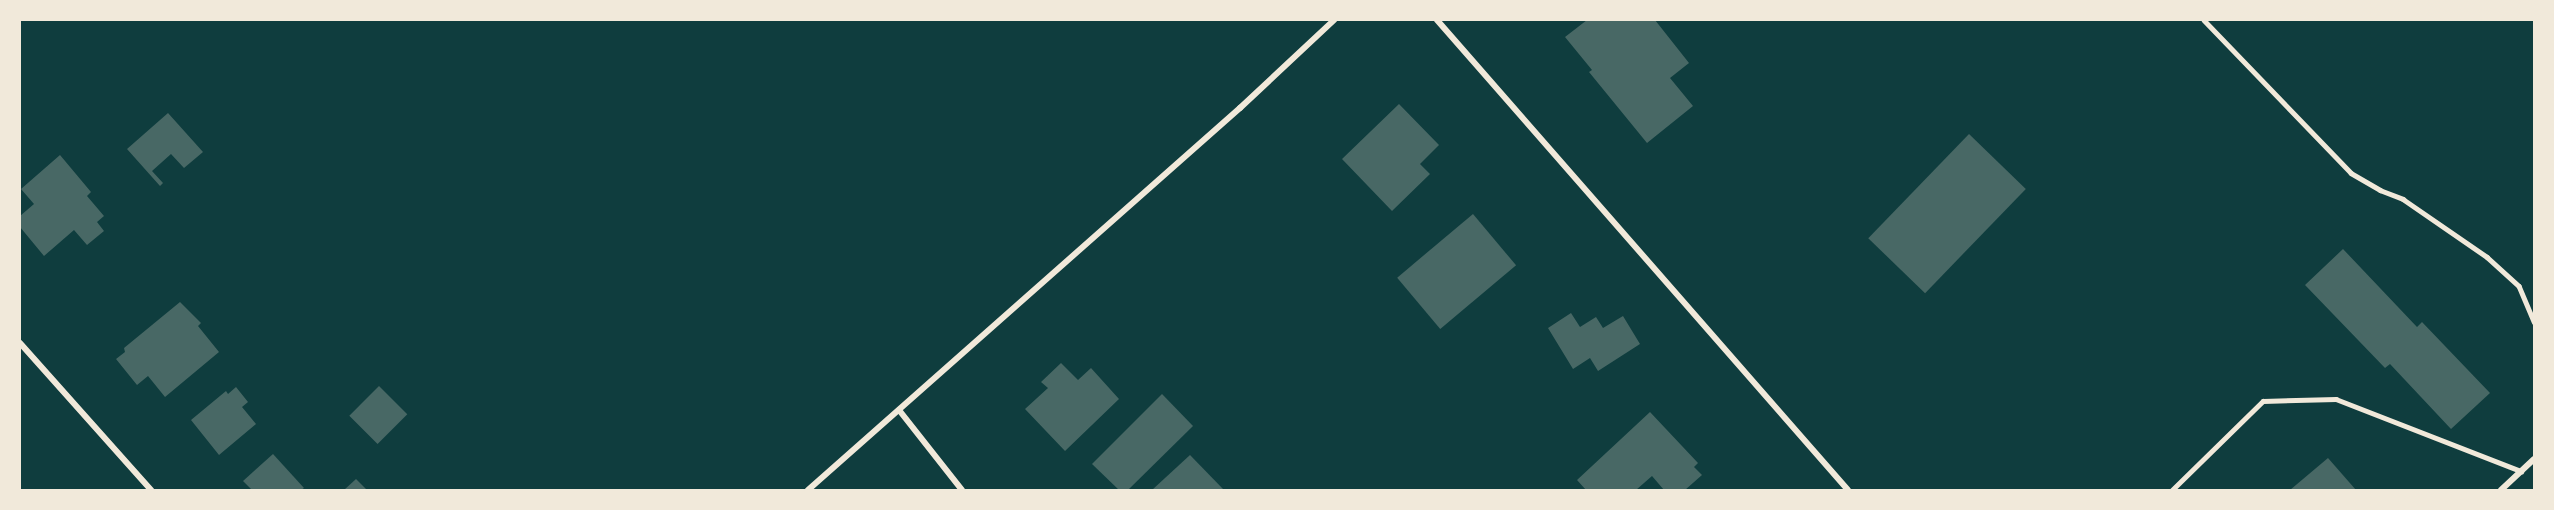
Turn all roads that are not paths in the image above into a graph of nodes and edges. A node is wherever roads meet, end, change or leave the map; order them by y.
1 (1334, 20) edge
2 (1437, 20) edge
3 (2204, 20) edge
4 (2535, 322) edge
5 (20, 343) edge
6 (899, 410) junction
7 (2535, 459) edge
8 (2520, 471) junction
9 (151, 490) edge
10 (808, 490) edge
11 (962, 490) edge
12 (1848, 490) edge
13 (2172, 490) edge
14 (2501, 490) edge

1 - 6 street
2 - 12 street
3 - 4 lane
5 - 9 street
6 - 10 street
6 - 11 street
7 - 8 street
8 - 13 lane
8 - 14 street

